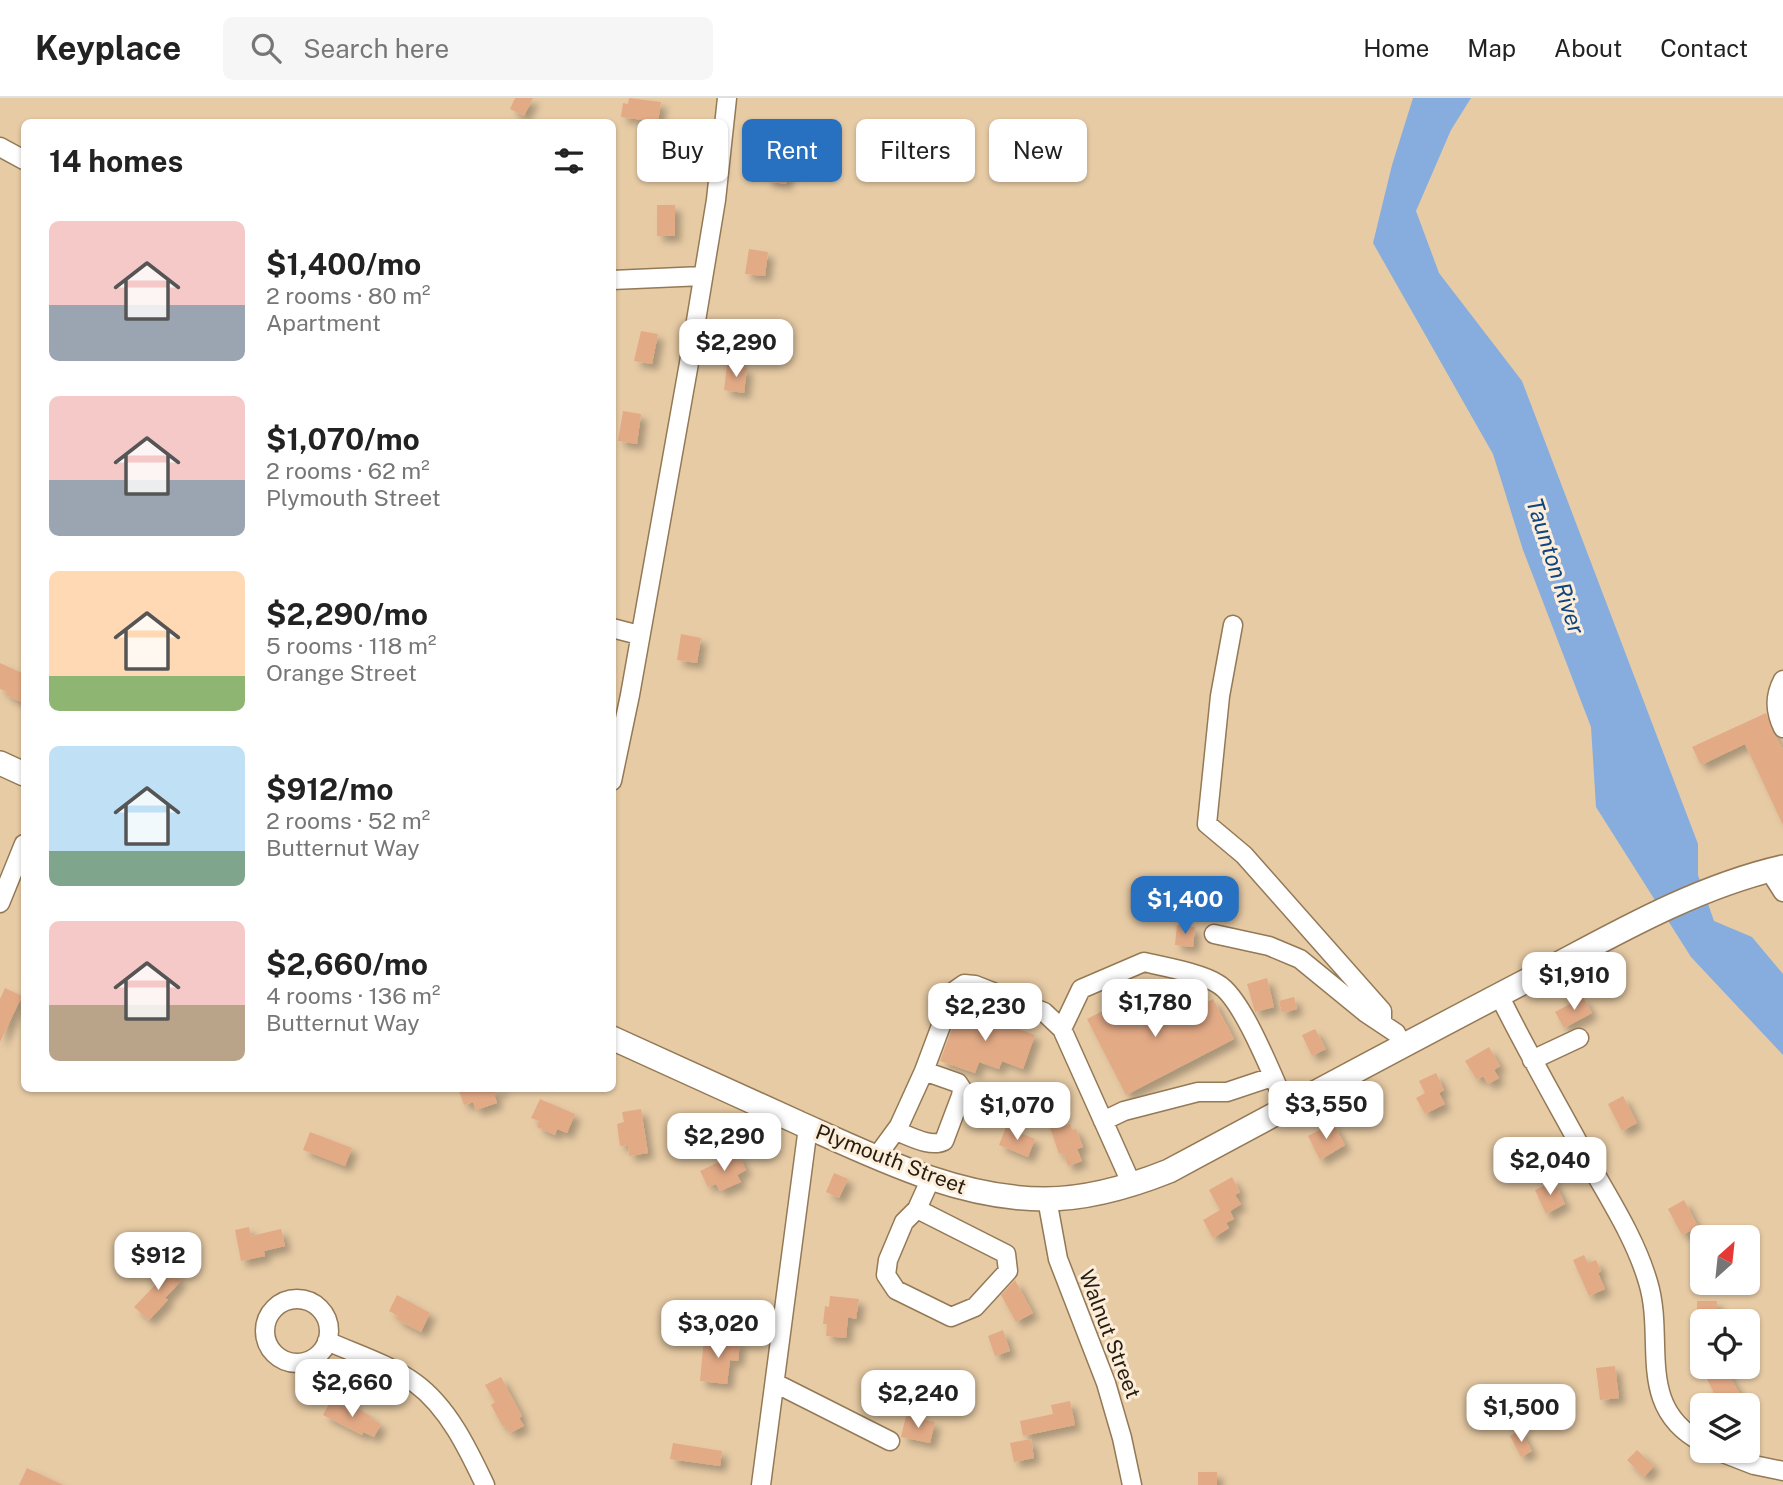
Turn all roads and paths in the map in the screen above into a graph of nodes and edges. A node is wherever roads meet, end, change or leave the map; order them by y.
1 (727, 98) edge
2 (0, 147) edge
3 (21, 158) edge
4 (703, 276) junction
5 (616, 280) edge
6 (1233, 625) dead end
7 (616, 629) edge
8 (639, 635) junction
9 (1783, 680) edge
10 (1783, 728) edge
11 (616, 762) edge
12 (0, 763) edge
13 (21, 773) edge
14 (21, 851) edge
15 (1776, 869) edge
16 (1783, 892) edge
17 (0, 903) edge
18 (1213, 934) dead end
19 (1499, 995) junction
20 (1382, 1022) junction
21 (1062, 1028) junction
22 (1579, 1038) dead end
23 (616, 1040) edge
24 (1402, 1045) junction
25 (1532, 1060) junction
26 (924, 1071) junction
27 (1272, 1077) junction
28 (1287, 1108) junction
29 (1103, 1121) junction
30 (808, 1127) junction
31 (896, 1131) junction
32 (877, 1156) junction
33 (931, 1178) junction
34 (1132, 1185) junction
35 (1047, 1199) junction
36 (917, 1209) junction
37 (327, 1340) dead end
38 (775, 1383) junction
39 (1690, 1434) edge
40 (890, 1441) dead end
41 (1749, 1463) edge
42 (1783, 1471) edge
43 (485, 1485) edge
44 (761, 1485) edge
45 (1132, 1485) edge

1 - 4 street
2 - 3 street
4 - 5 street
4 - 8 street
6 - 20 street
7 - 8 street
8 - 11 street
9 - 10 street
12 - 13 main road
14 - 17 street
15 - 16 street
15 - 19 main road, Plymouth Street
18 - 20 street
19 - 24 main road, Plymouth Street
19 - 25 street
20 - 24 street
21 - 26 street
21 - 27 street
21 - 29 street
22 - 25 street
23 - 30 main road, Plymouth Street
24 - 28 main road, Plymouth Street
25 - 39 street
26 - 31 street
26 - 31 street
27 - 28 street
27 - 29 street
28 - 34 main road, Plymouth Street
29 - 34 street
30 - 32 main road, Plymouth Street
30 - 38 street
31 - 32 street
32 - 33 main road, Plymouth Street
33 - 35 main road, Plymouth Street
33 - 36 street
34 - 35 main road, Plymouth Street
35 - 45 street, Walnut Street
36 - 36 street
37 - 43 street
38 - 40 street
38 - 44 street
41 - 42 street

